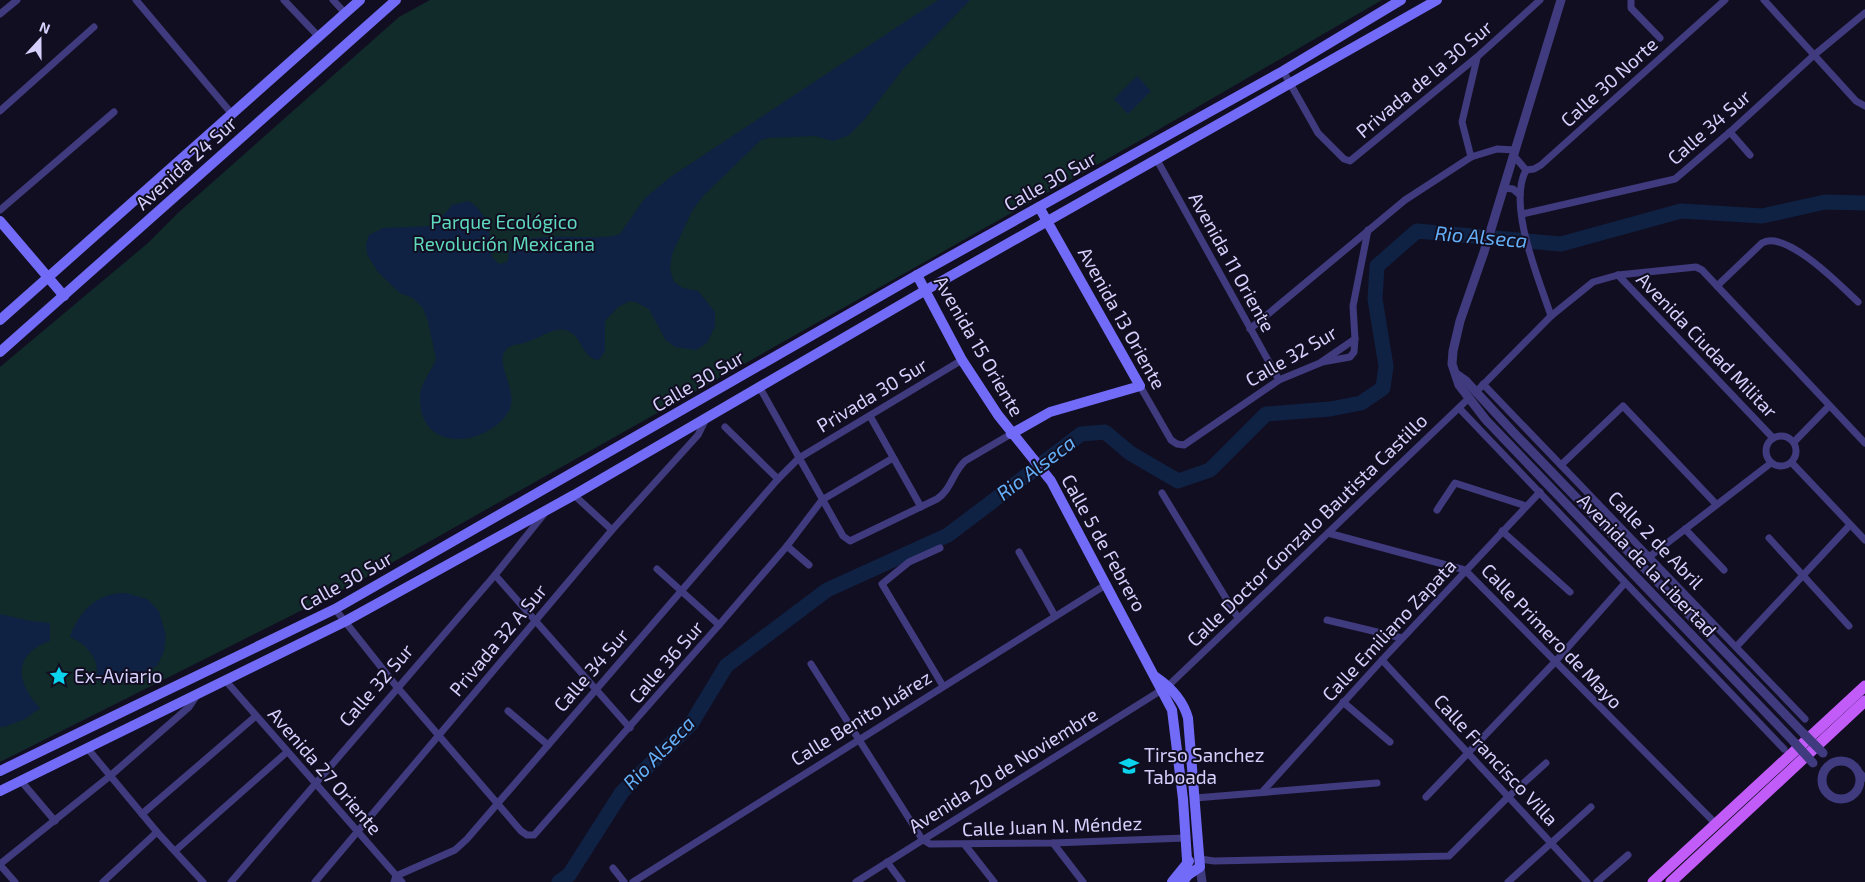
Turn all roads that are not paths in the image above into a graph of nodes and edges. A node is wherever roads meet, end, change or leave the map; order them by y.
1 (16, 0) edge
2 (136, 0) edge
3 (284, 0) edge
4 (333, 0) edge
5 (360, 0) edge
6 (396, 0) edge
7 (1402, 0) edge
8 (1437, 0) edge
9 (1540, 0) edge
10 (1561, 0) edge
11 (1631, 0) edge
12 (1725, 0) edge
13 (1764, 0) edge
14 (345, 13) junction
15 (1865, 13) edge
16 (0, 14) edge
17 (94, 27) dead end
18 (319, 37) junction
19 (1660, 38) dead end
20 (1813, 56) junction
21 (1477, 57) junction
22 (1282, 71) junction
23 (1291, 85) junction
24 (1863, 106) edge
25 (0, 111) edge
26 (114, 112) dead end
27 (232, 114) junction
28 (1730, 132) junction
29 (1514, 153) junction
30 (1750, 155) dead end
31 (1472, 157) junction
32 (1157, 160) junction
33 (1526, 170) junction
34 (1504, 188) junction
35 (1520, 195) junction
36 (1039, 207) junction
37 (0, 210) edge
38 (1522, 214) junction
39 (0, 221) edge
40 (1048, 222) junction
41 (1368, 230) junction
42 (1618, 275) junction
43 (917, 276) junction
44 (48, 277) junction
45 (1717, 286) junction
46 (926, 290) junction
47 (64, 296) junction
48 (1858, 302) dead end
49 (1552, 316) junction
50 (0, 320) edge
51 (1250, 329) junction
52 (1355, 339) junction
53 (0, 352) edge
54 (962, 360) junction
55 (1320, 362) junction
56 (1279, 380) junction
57 (1483, 384) junction
58 (1140, 386) junction
59 (760, 388) junction
60 (1472, 395) junction
61 (1829, 406) junction
62 (1459, 408) junction
63 (870, 416) junction
64 (706, 419) junction
65 (726, 427) dead end
66 (1011, 434) junction
67 (1515, 434) junction
68 (1773, 438) junction
69 (1506, 442) junction
70 (1794, 442) junction
71 (1865, 442) edge
72 (1177, 444) joint
73 (799, 458) junction
74 (893, 458) junction
75 (1771, 463) junction
76 (1792, 463) junction
77 (1561, 465) junction
78 (778, 478) junction
79 (1540, 492) junction
80 (1162, 493) dead end
81 (574, 494) junction
82 (822, 500) junction
83 (1716, 504) junction
84 (1526, 506) junction
85 (921, 507) junction
86 (548, 509) junction
87 (1437, 510) dead end
88 (1850, 525) junction
89 (1685, 529) junction
90 (612, 530) junction
91 (1502, 531) junction
92 (1328, 533) junction
93 (1769, 538) dead end
94 (1865, 540) edge
95 (787, 546) junction
96 (940, 548) dead end
97 (1019, 552) dead end
98 (1650, 557) junction
99 (809, 565) dead end
100 (657, 569) dead end
101 (1465, 570) junction
102 (1724, 570) dead end
103 (495, 575) junction
104 (1803, 575) junction
105 (1625, 583) junction
106 (1107, 584) junction
107 (680, 591) junction
108 (1570, 592) dead end
109 (335, 609) junction
110 (1055, 616) junction
111 (1238, 618) junction
112 (1327, 620) dead end
113 (535, 621) junction
114 (344, 622) junction
115 (719, 625) junction
116 (1849, 626) dead end
117 (1402, 638) junction
118 (1736, 647) junction
119 (1382, 660) junction
120 (1554, 663) junction
121 (811, 664) dead end
122 (225, 680) junction
123 (943, 686) junction
124 (1865, 686) edge
125 (397, 687) junction
126 (1165, 688) junction
127 (596, 690) junction
128 (199, 692) junction
129 (1865, 701) edge
130 (1343, 702) junction
131 (508, 712) dead end
132 (256, 716) junction
133 (1805, 719) dead end
134 (630, 728) junction
135 (438, 736) junction
136 (859, 738) junction
137 (1390, 742) dead end
138 (548, 745) junction
139 (88, 748) junction
140 (1784, 749) dead end
141 (287, 752) junction
142 (1469, 754) junction
143 (1834, 762) junction
144 (1546, 763) dead end
145 (0, 771) edge
146 (1823, 774) junction
147 (1861, 774) edge
148 (110, 776) junction
149 (21, 781) junction
150 (1377, 783) dead end
151 (314, 784) junction
152 (0, 791) edge
153 (1263, 791) junction
154 (1426, 797) dead end
155 (1508, 797) junction
156 (1195, 798) junction
157 (498, 804) junction
158 (1591, 807) dead end
159 (142, 814) junction
160 (55, 821) junction
161 (1716, 824) junction
162 (157, 832) junction
163 (357, 833) junction
164 (1185, 838) junction
165 (922, 839) junction
166 (1551, 843) junction
167 (1054, 844) junction
168 (965, 845) junction
169 (174, 851) junction
170 (1628, 855) dead end
171 (1186, 861) junction
172 (887, 862) junction
173 (1200, 863) junction
174 (0, 865) edge
175 (613, 868) dead end
176 (397, 880) edge
177 (1186, 880) edge
178 (15, 882) edge
179 (103, 882) edge
180 (203, 882) edge
181 (231, 882) edge
182 (315, 882) edge
183 (624, 882) edge
184 (634, 882) edge
185 (856, 882) edge
186 (902, 882) edge
187 (994, 882) edge
188 (1083, 882) edge
189 (1172, 882) edge
190 (1202, 882) edge
191 (1508, 882) edge
192 (1587, 882) edge
193 (1597, 882) edge
194 (1653, 882) edge
195 (1671, 882) edge

1 - 16 street
2 - 27 street
3 - 18 street
4 - 14 street
5 - 14 main road, Avenida 24 Sur
6 - 47 main road, Avenida 24 Sur
7 - 22 main road, Calle 30 Sur
8 - 23 main road, Calle 30 Sur
9 - 21 street, Privada de la 30 Sur
10 - 29 street, Avenida de la Libertad
11 - 19 street
12 - 33 street, Calle 30 Norte
13 - 20 street
14 - 18 main road, Avenida 24 Sur
15 - 20 street, Calle 34 Sur
17 - 25 street
18 - 27 main road, Avenida 24 Sur
20 - 24 street
20 - 28 street, Calle 34 Sur
21 - 23 street, Privada de la 30 Sur
21 - 31 street
22 - 23 street
22 - 36 main road, Calle 30 Sur
23 - 32 main road, Calle 30 Sur
26 - 37 street
27 - 44 main road, Avenida 24 Sur
28 - 30 street
28 - 38 street, Calle 34 Sur
29 - 31 street
29 - 33 street
29 - 34 street, Avenida de la Libertad
31 - 41 street
32 - 40 main road, Calle 30 Sur
32 - 51 street, Avenida 11 Oriente
33 - 35 street
34 - 35 street
34 - 60 street, Avenida de la Libertad
35 - 38 street
36 - 40 main road, Avenida 13 Oriente
36 - 43 main road, Calle 30 Sur
38 - 49 street
39 - 44 main road
40 - 46 main road, Calle 30 Sur
40 - 58 main road, Avenida 13 Oriente
41 - 51 street
41 - 52 street, Calle 32 Sur
42 - 45 street, Calle Doctor Gonzalo Bautista Castillo
42 - 49 street, Calle Doctor Gonzalo Bautista Castillo
42 - 68 street, Avenida Ciudad Militar
43 - 46 main road, Avenida 15 Oriente
43 - 109 main road, Calle 30 Sur
44 - 47 main road
44 - 50 main road, Avenida 24 Sur
45 - 48 street
45 - 61 street
46 - 54 main road, Avenida 15 Oriente
46 - 59 main road, Calle 30 Sur
47 - 53 main road, Avenida 24 Sur
49 - 57 street, Calle Doctor Gonzalo Bautista Castillo
51 - 56 street, Avenida 11 Oriente
52 - 55 street, Calle 32 Sur
52 - 55 street
54 - 63 street, Privada 30 Sur
54 - 66 main road, Avenida 15 Oriente
55 - 56 street, Calle 32 Sur
56 - 72 street, Calle 32 Sur
57 - 60 street, Calle Doctor Gonzalo Bautista Castillo
57 - 77 street, Calle 2 de Abril
58 - 66 main road
58 - 72 street, Avenida 13 Oriente
59 - 64 main road, Calle 30 Sur
59 - 73 street
60 - 62 street, Calle Doctor Gonzalo Bautista Castillo
60 - 67 street, Avenida de la Libertad
60 - 69 street, Avenida de la Libertad
61 - 70 street
61 - 71 street
62 - 79 street
62 - 92 street, Calle Doctor Gonzalo Bautista Castillo
63 - 73 street, Privada 30 Sur
63 - 74 street
64 - 81 main road, Calle 30 Sur
64 - 90 street, Privada 32 A Sur
65 - 78 street
66 - 85 street
66 - 106 main road, Calle 5 de Febrero
67 - 69 street
67 - 143 street, Avenida de la Libertad, bridge
68 - 70 street
68 - 75 street
69 - 146 street, Avenida de la Libertad, bridge
70 - 76 street
73 - 78 street, Calle 34 Sur
73 - 82 street
74 - 82 street
74 - 85 street
75 - 76 street
75 - 83 street
76 - 88 street
77 - 83 street
77 - 98 street, Calle 2 de Abril
78 - 107 street, Calle 34 Sur
79 - 84 street, Calle Emiliano Zapata
79 - 105 street
80 - 111 street
81 - 86 main road, Calle 30 Sur
81 - 90 street
82 - 85 street
82 - 95 street, Calle 36 Sur
83 - 89 street
84 - 87 street
84 - 91 street, Calle Emiliano Zapata
86 - 103 street, Calle 32 Sur
86 - 114 main road, Calle 30 Sur
88 - 94 street
88 - 104 street
89 - 98 street
89 - 102 street
90 - 113 street, Privada 32 A Sur
91 - 101 street, Calle Emiliano Zapata
91 - 108 street
92 - 101 street, Calle Primero de Mayo
92 - 111 street, Calle Doctor Gonzalo Bautista Castillo
93 - 104 street
95 - 99 street
95 - 115 street, Calle 36 Sur
96 - 123 street
97 - 110 street
98 - 118 street, Calle 2 de Abril
100 - 107 street
101 - 117 street, Calle Emiliano Zapata
101 - 120 street, Calle Primero de Mayo
103 - 113 street
103 - 125 street, Calle 32 Sur
104 - 116 street
104 - 118 street
105 - 120 street
105 - 140 street
106 - 110 street, Calle Benito Juárez
106 - 126 main road, Calle 5 de Febrero
107 - 115 street
107 - 127 street, Calle 34 Sur
109 - 114 street
109 - 145 main road, Calle 30 Sur
110 - 123 street, Calle Benito Juárez
111 - 126 street, Calle Doctor Gonzalo Bautista Castillo
112 - 117 street
113 - 127 street
113 - 135 street, Privada 32 A Sur
114 - 122 main road, Calle 30 Sur
114 - 125 street
115 - 134 street, Calle 36 Sur
117 - 119 street, Calle Emiliano Zapata
118 - 133 street, Calle 2 de Abril
119 - 130 street, Calle Emiliano Zapata
119 - 142 street, Calle Francisco Villa
120 - 142 street
120 - 161 street, Calle Primero de Mayo
121 - 136 street
122 - 128 main road, Calle 30 Sur
122 - 132 street, Avenida 27 Oriente
123 - 136 street, Calle Benito Juárez
124 - 161 main road
125 - 135 street
125 - 151 street, Calle 32 Sur
126 - 156 main road
126 - 164 main road
126 - 165 street, Avenida 20 de Noviembre
127 - 134 street
127 - 138 street, Calle 34 Sur
128 - 139 main road, Calle 30 Sur
128 - 148 street, Calle 30 Sur
129 - 195 main road
130 - 137 street
130 - 153 street, Calle Emiliano Zapata
131 - 138 street
132 - 141 street, Avenida 27 Oriente
132 - 159 street
134 - 157 street, Calle 36 Sur
135 - 157 street
135 - 163 street, Privada 32 A Sur
136 - 165 street
136 - 184 street, Calle Benito Juárez
138 - 157 street, Calle 34 Sur
139 - 148 street
139 - 149 main road, Calle 30 Sur
141 - 151 street, Avenida 27 Oriente
141 - 169 street
142 - 154 street
142 - 155 street, Calle Francisco Villa
143 - 146 street
143 - 147 street
144 - 155 street
146 - 147 street
148 - 159 street
148 - 160 street, Calle 30 Sur
149 - 152 main road, Calle 30 Sur
149 - 160 street
150 - 153 street
151 - 163 street, Avenida 27 Oriente
151 - 181 street, Calle 32 Sur
153 - 156 street
155 - 166 street, Calle Francisco Villa
155 - 173 street
156 - 173 main road
157 - 176 street, Calle 34 Sur
158 - 166 street
159 - 162 street
160 - 174 street, Calle 30 Sur
161 - 194 main road
162 - 169 street
162 - 179 street
163 - 176 street, Avenida 27 Oriente
163 - 182 street, Privada 32 A Sur
164 - 167 street, Calle Juan N. Méndez
164 - 171 main road
165 - 168 street, Calle Juan N. Méndez
165 - 172 street, Avenida 20 de Noviembre
166 - 191 street
166 - 192 street, Calle Francisco Villa
167 - 168 street, Calle Juan N. Méndez
167 - 188 street
168 - 187 street
169 - 180 street
170 - 193 street
171 - 173 main road
171 - 177 main road
171 - 189 main road
172 - 185 street, Avenida 20 de Noviembre
172 - 186 street
173 - 177 main road
173 - 190 street
174 - 178 street
175 - 183 street

